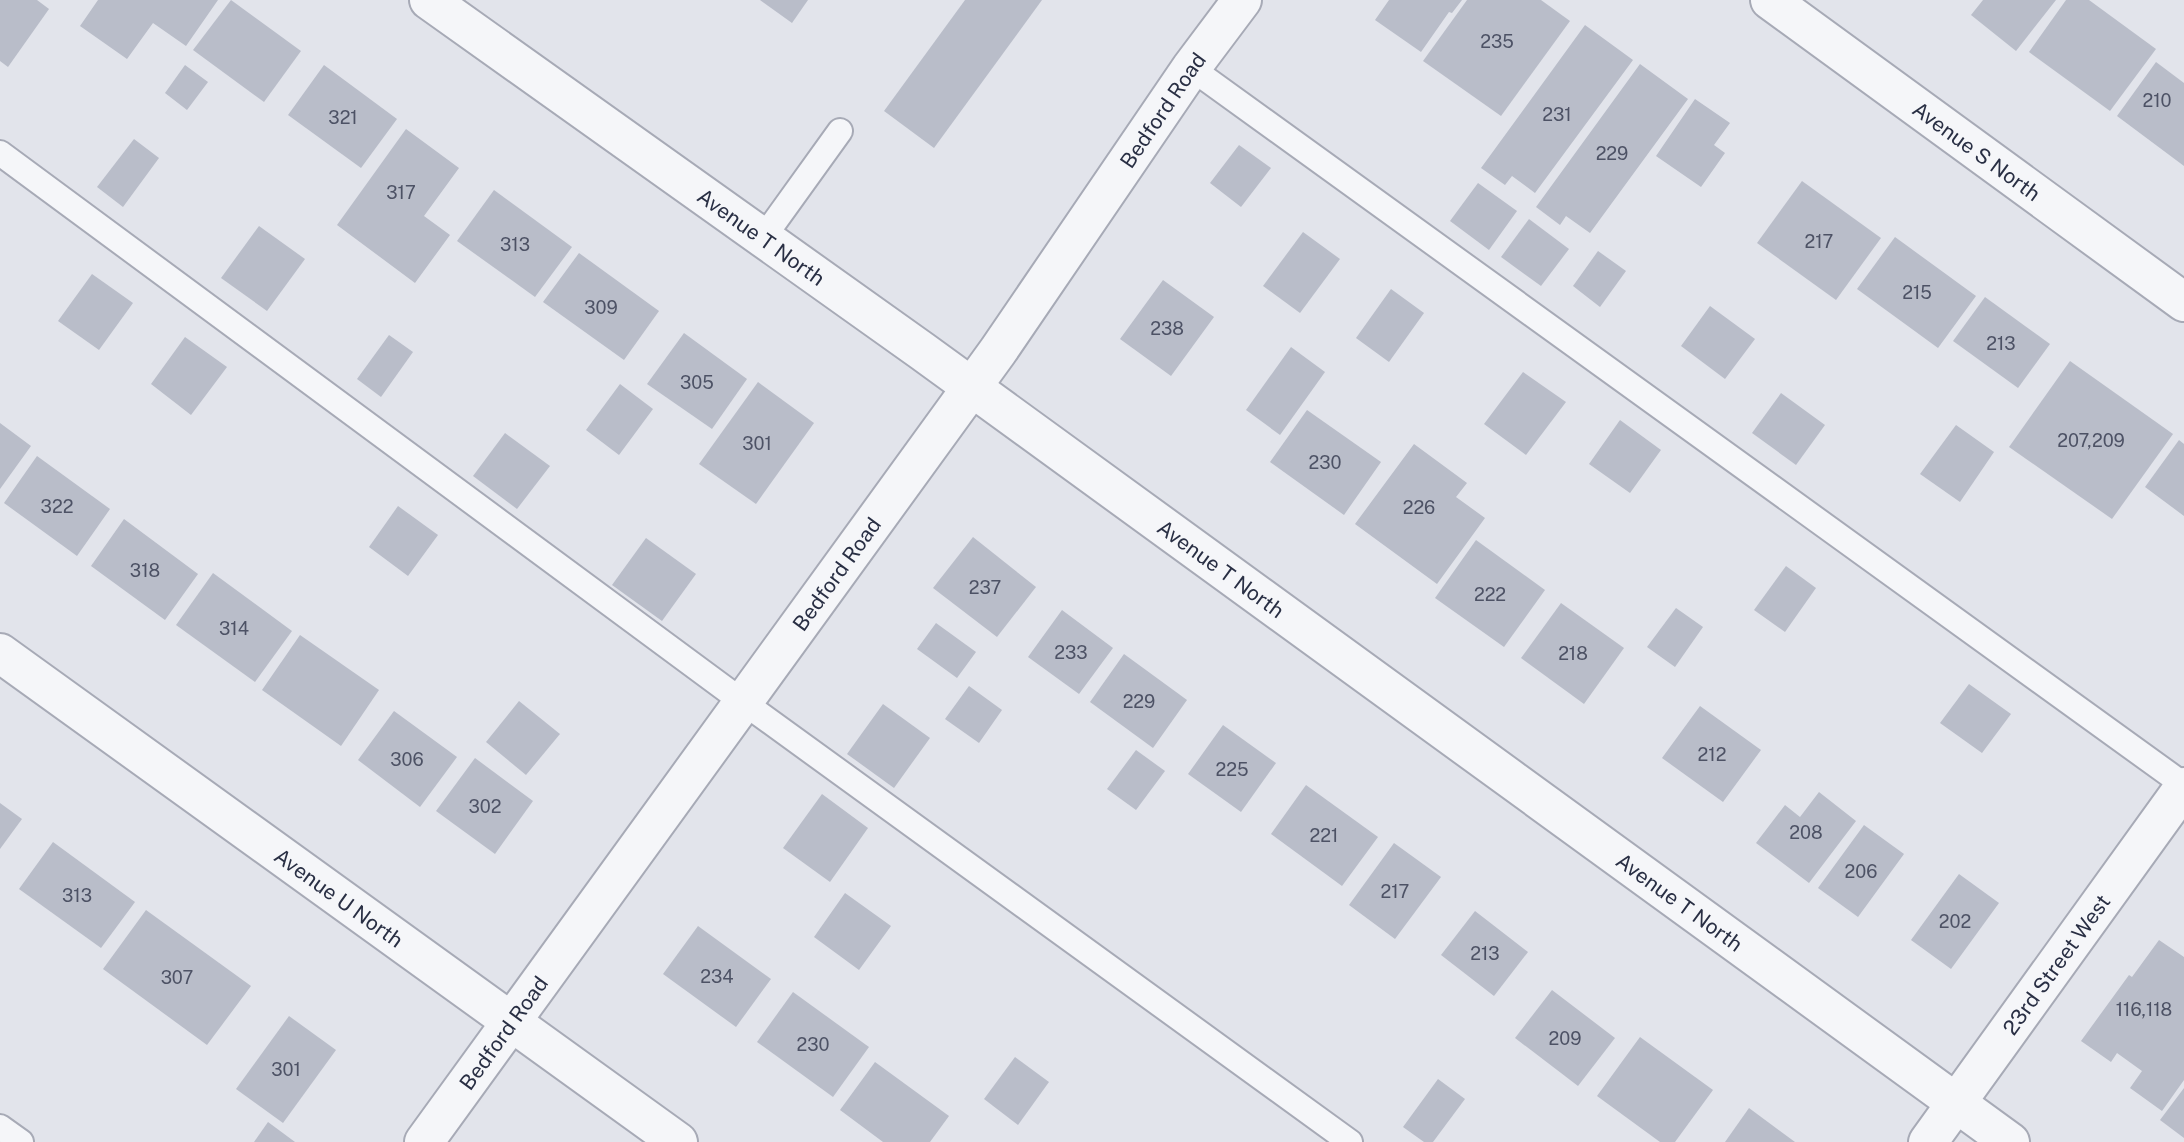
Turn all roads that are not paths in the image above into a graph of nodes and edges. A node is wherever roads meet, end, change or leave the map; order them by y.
1 (429, 0) edge
2 (1242, 0) edge
3 (1770, 0) edge
4 (1192, 68) junction
5 (840, 131) dead end
6 (0, 153) edge
7 (763, 238) junction
8 (2184, 302) edge
9 (971, 387) junction
10 (0, 653) edge
11 (743, 702) junction
12 (2184, 786) edge
13 (512, 1021) junction
14 (1957, 1103) junction
15 (0, 1127) edge
16 (21, 1142) edge
17 (424, 1142) edge
18 (678, 1142) edge
19 (1350, 1142) edge
20 (1928, 1142) edge
21 (2010, 1142) edge

1 - 7 street, Avenue T North
2 - 4 street, Bedford Road
3 - 8 street, Avenue S North
4 - 9 street, Bedford Road
4 - 12 lane
5 - 7 lane
6 - 11 lane
7 - 9 street, Avenue T North
9 - 11 street, Bedford Road
9 - 14 street, Avenue T North
10 - 13 street, Avenue U North
11 - 13 street, Bedford Road
11 - 19 lane
12 - 14 street, 23rd Street West
13 - 17 street, Bedford Road
13 - 18 street, Avenue U North
14 - 20 street, 23rd Street West
14 - 21 street, Avenue T North
15 - 16 lane

